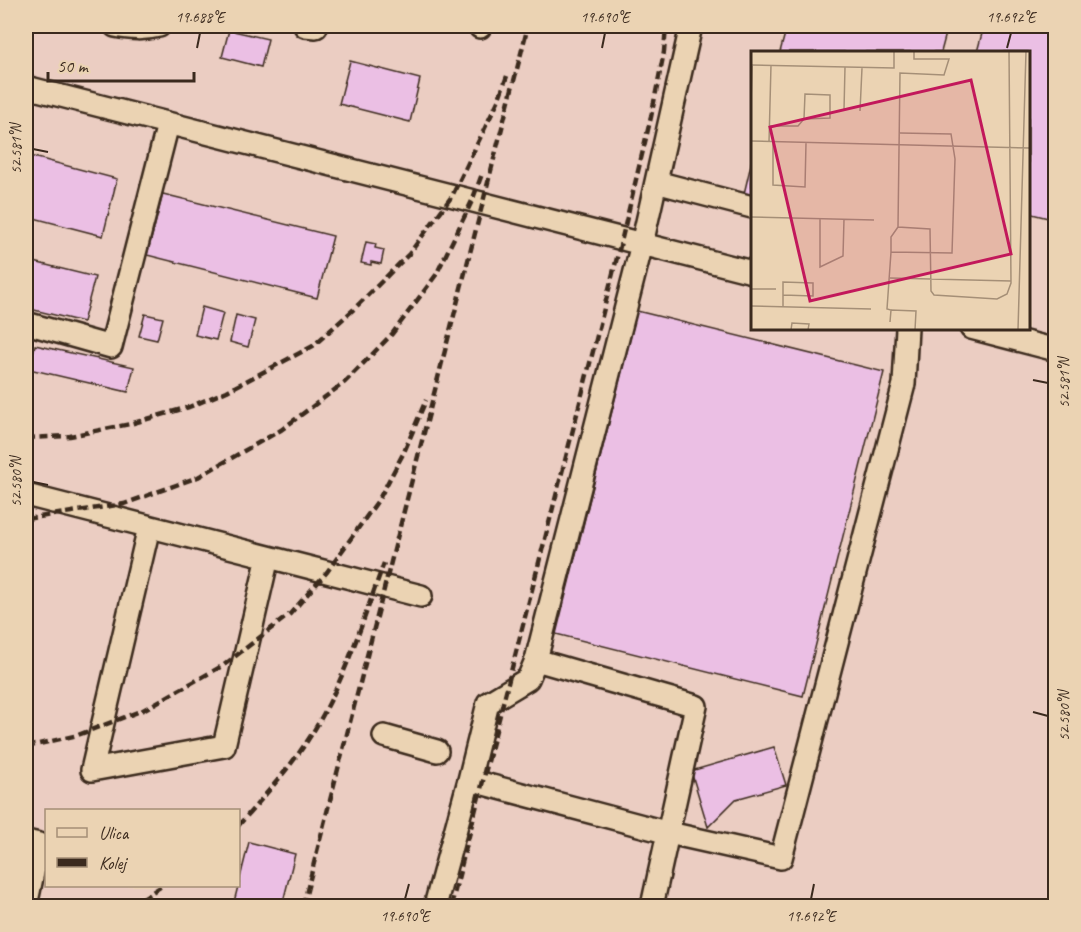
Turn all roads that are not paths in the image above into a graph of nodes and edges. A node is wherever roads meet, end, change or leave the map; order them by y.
1 (116, 26) edge
2 (159, 26) edge
3 (305, 26) edge
4 (316, 26) edge
5 (691, 26) edge
6 (26, 87) edge
7 (168, 123) junction
8 (656, 182) junction
9 (751, 206) edge
10 (642, 244) junction
11 (751, 271) edge
12 (26, 323) edge
13 (907, 330) edge
14 (979, 330) edge
15 (1056, 350) edge
16 (26, 495) edge
17 (149, 527) junction
18 (268, 557) junction
19 (421, 596) dead end
20 (536, 660) junction
21 (384, 736) dead end
22 (437, 751) dead end
23 (469, 780) junction
24 (669, 832) junction
25 (26, 841) edge
26 (26, 906) edge
27 (435, 906) edge
28 (652, 906) edge

1 - 2 lane
3 - 4 lane
5 - 8 lane
6 - 7 lane
7 - 10 lane
7 - 12 lane
8 - 9 lane
8 - 10 lane
10 - 11 lane
10 - 20 lane
13 - 24 lane
14 - 15 lane
16 - 17 lane
17 - 18 lane
17 - 18 lane
18 - 19 lane
20 - 23 lane
20 - 24 lane
21 - 22 lane
23 - 24 lane
23 - 27 lane
24 - 28 lane
25 - 26 lane

